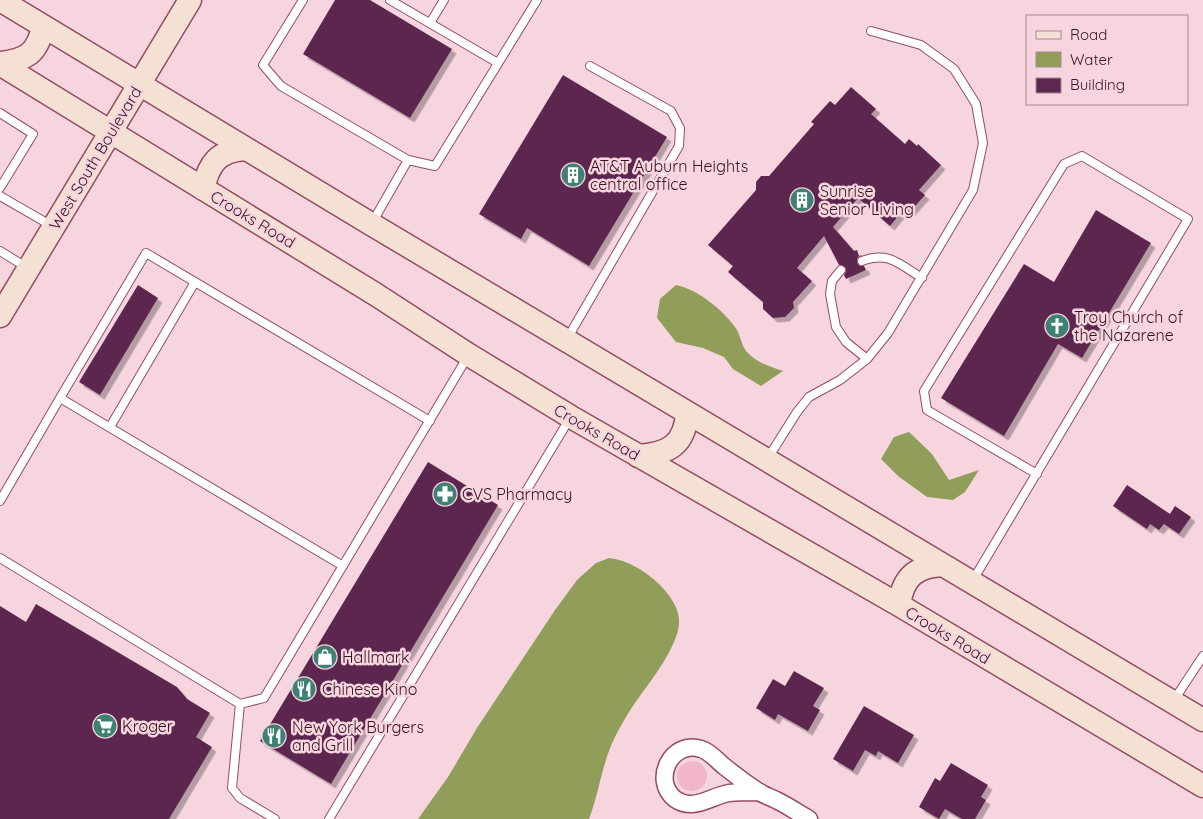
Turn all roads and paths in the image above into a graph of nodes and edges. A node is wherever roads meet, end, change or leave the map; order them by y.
1 (0, 0) edge
2 (190, 0) edge
3 (303, 0) edge
4 (390, 0) edge
5 (444, 0) edge
6 (537, 0) edge
7 (430, 23) junction
8 (43, 27) junction
9 (872, 31) dead end
10 (498, 63) junction
11 (0, 64) edge
12 (590, 66) dead end
13 (138, 85) junction
14 (0, 113) edge
15 (110, 131) junction
16 (245, 149) junction
17 (408, 160) junction
18 (0, 188) edge
19 (203, 189) junction
20 (0, 196) edge
21 (371, 224) junction
22 (53, 227) junction
23 (0, 251) edge
24 (862, 261) dead end
25 (28, 268) junction
26 (841, 270) dead end
27 (922, 278) junction
28 (195, 282) junction
29 (0, 316) edge
30 (566, 340) junction
31 (469, 355) junction
32 (867, 359) junction
33 (60, 398) junction
34 (687, 413) junction
35 (571, 417) junction
36 (430, 421) junction
37 (110, 427) junction
38 (638, 456) junction
39 (767, 460) junction
40 (1037, 474) junction
41 (0, 501) edge
42 (0, 558) edge
43 (944, 565) junction
44 (343, 566) junction
45 (972, 582) junction
46 (899, 605) junction
47 (1203, 656) edge
48 (1173, 702) junction
49 (240, 704) junction
50 (1203, 720) edge
51 (1203, 786) edge
52 (760, 792) junction
53 (275, 819) edge
54 (329, 819) edge
55 (809, 819) edge

1 - 8 main road
2 - 13 main road, West South Boulevard
3 - 17 lane
4 - 7 lane
5 - 7 lane
6 - 10 lane
7 - 10 lane
8 - 11 main road
8 - 13 main road
9 - 27 lane
10 - 17 lane
11 - 15 main road, Crooks Road
12 - 30 lane
13 - 15 main road, West South Boulevard
13 - 16 main road
14 - 18 lane
15 - 19 main road, Crooks Road
15 - 22 main road, West South Boulevard
16 - 19 main road
16 - 21 main road
17 - 21 lane
19 - 31 main road, Crooks Road
20 - 22 lane
21 - 30 main road
22 - 25 main road, West South Boulevard
23 - 25 lane
24 - 27 lane
25 - 29 main road, West South Boulevard
26 - 32 lane
27 - 32 lane
28 - 33 lane
28 - 36 lane
28 - 37 lane
30 - 34 main road
31 - 35 main road, Crooks Road
31 - 36 lane
32 - 39 lane
33 - 37 lane
33 - 41 lane
34 - 38 main road
34 - 39 main road
35 - 38 main road, Crooks Road
35 - 54 lane
36 - 44 lane
37 - 44 lane
38 - 46 main road, Crooks Road
39 - 43 main road
40 - 40 lane
40 - 45 lane
42 - 49 lane
43 - 45 main road
43 - 46 main road
44 - 49 lane
45 - 48 main road
46 - 51 main road, Crooks Road
47 - 48 lane
48 - 50 main road
49 - 53 lane
52 - 52 street
52 - 55 street

